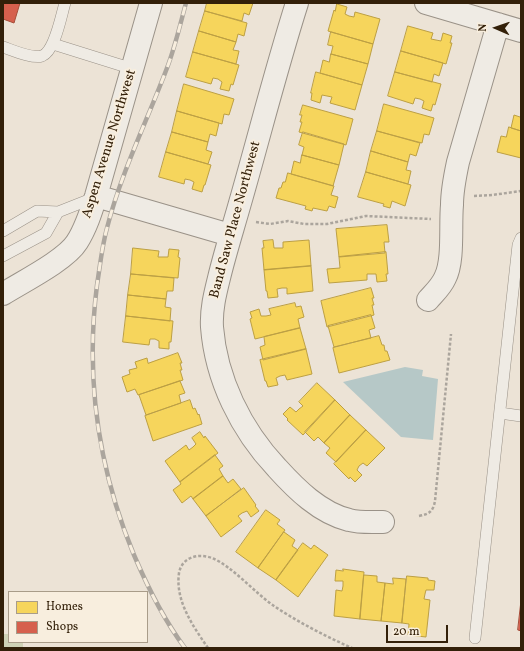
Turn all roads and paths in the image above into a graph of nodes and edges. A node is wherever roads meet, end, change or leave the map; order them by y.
1 (65, 3) edge
2 (151, 3) edge
3 (297, 3) edge
4 (426, 3) edge
5 (498, 24) junction
6 (521, 31) edge
7 (53, 44) junction
8 (3, 47) edge
9 (133, 69) junction
10 (521, 190) edge
11 (96, 196) junction
12 (472, 196) dead end
13 (58, 212) junction
14 (434, 220) dead end
15 (254, 221) dead end
16 (3, 231) edge
17 (230, 235) junction
18 (521, 238) edge
19 (3, 256) edge
20 (3, 294) edge
21 (428, 300) dead end
22 (451, 334) dead end
23 (500, 413) junction
24 (521, 416) edge
25 (419, 516) dead end
26 (383, 522) dead end
27 (475, 638) dead end
28 (208, 648) edge
29 (352, 648) edge

1 - 7 lane
2 - 9 street, Aspen Avenue Northwest
3 - 17 street, Band Saw Place Northwest
4 - 5 street
5 - 6 street
5 - 21 street
7 - 8 lane
7 - 9 lane
9 - 11 street, Aspen Avenue Northwest
10 - 12 path
11 - 13 lane
11 - 17 street
11 - 20 street, Aspen Avenue Northwest
13 - 16 lane
13 - 19 lane
14 - 15 path
17 - 26 street, Band Saw Place Northwest
18 - 23 lane
22 - 25 path
23 - 24 lane
23 - 27 lane
28 - 29 path

